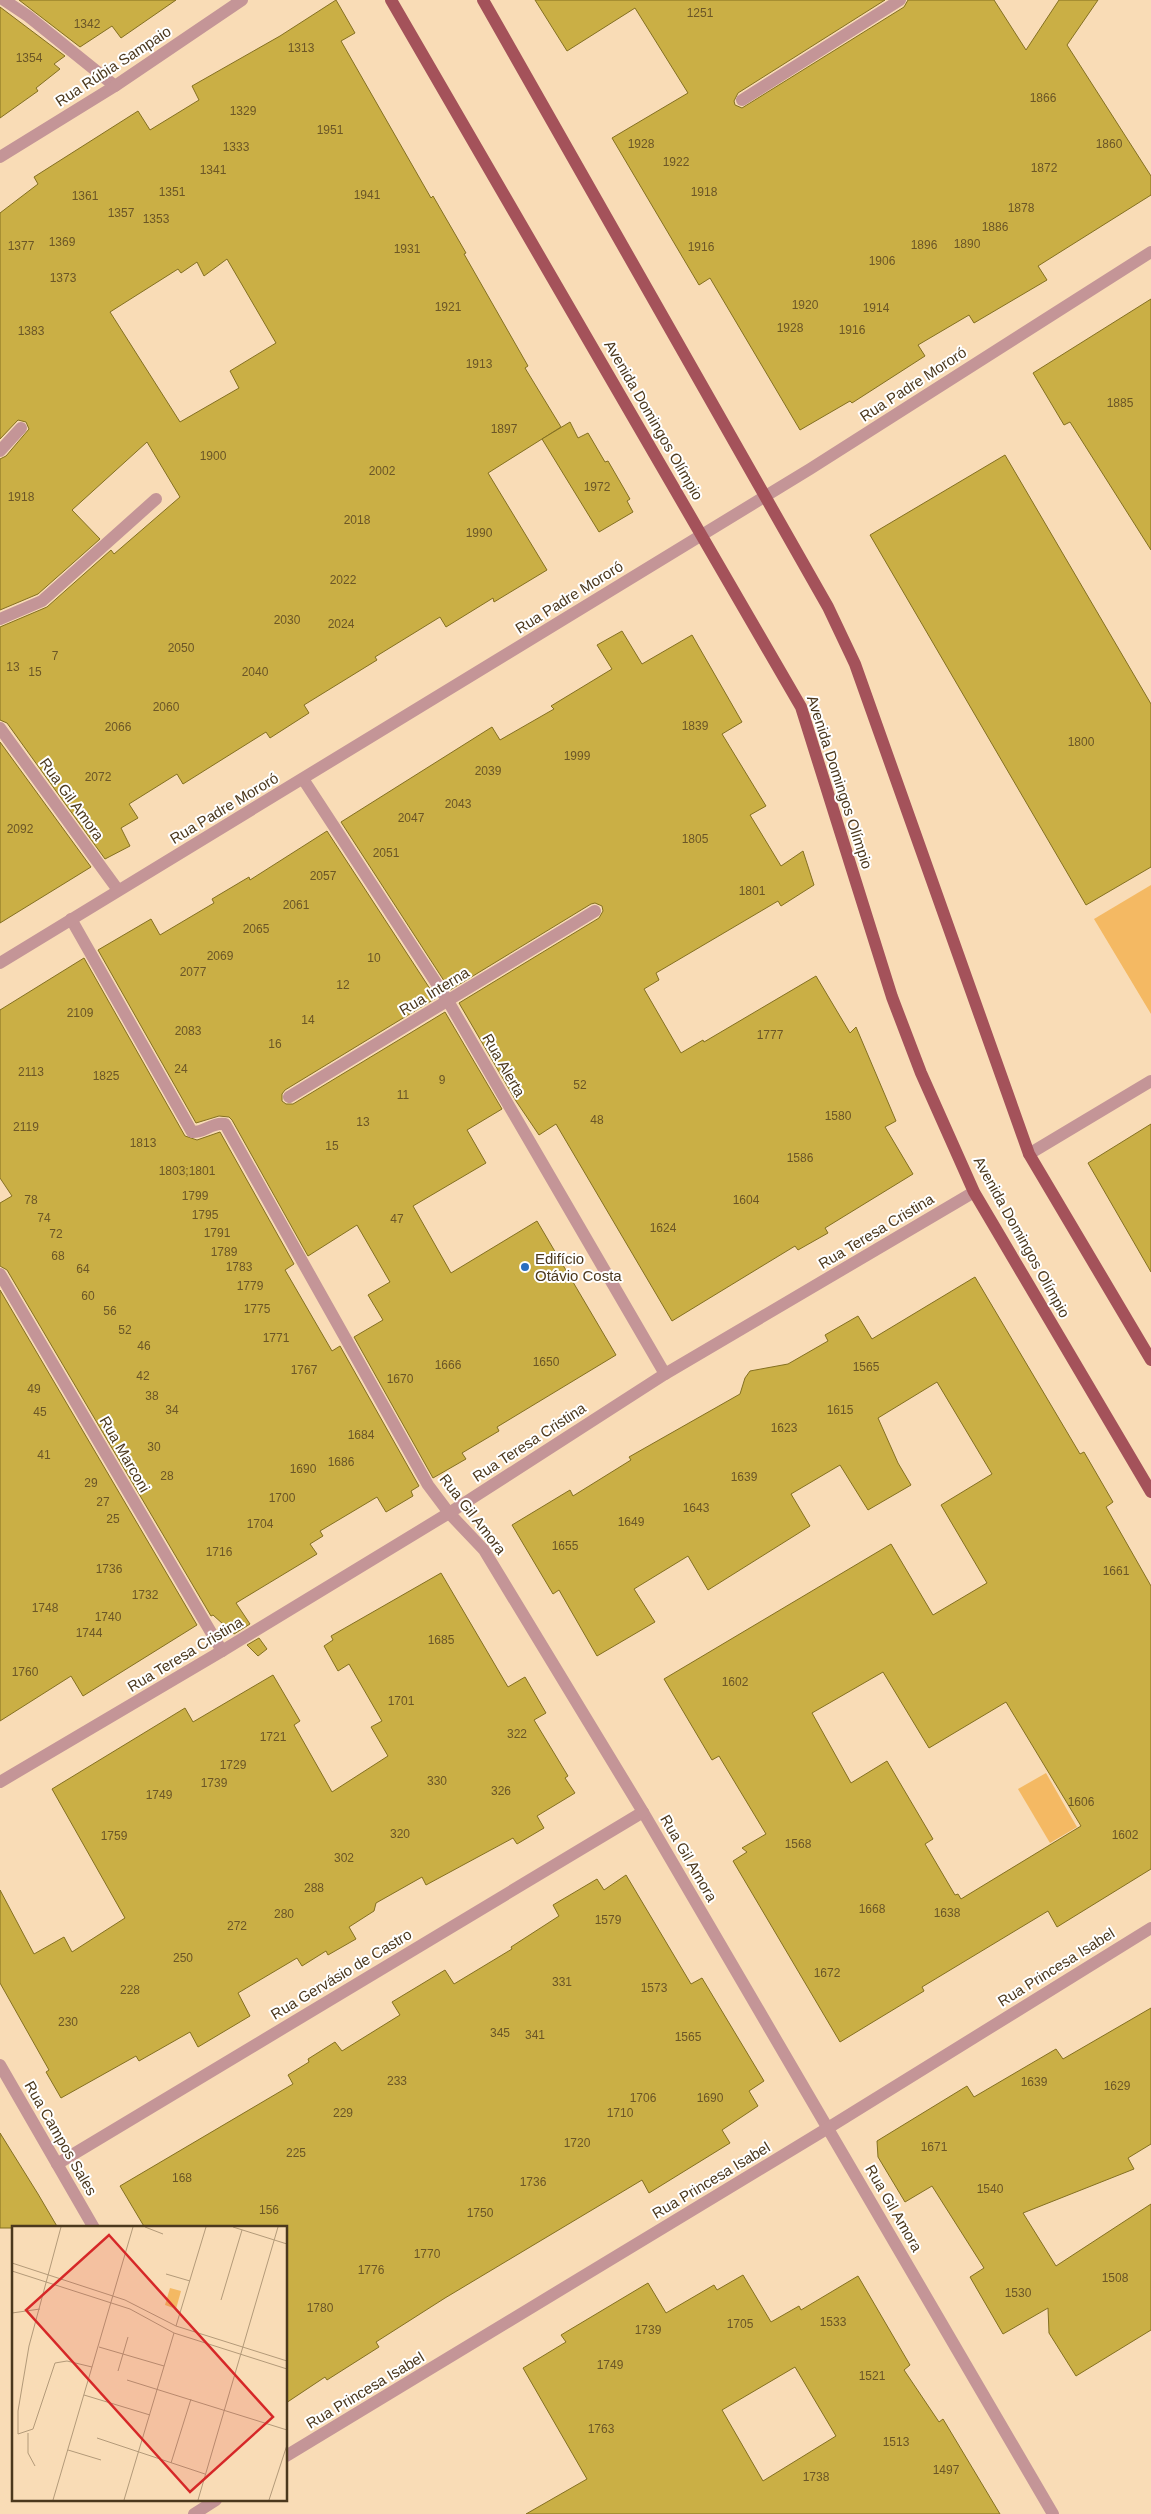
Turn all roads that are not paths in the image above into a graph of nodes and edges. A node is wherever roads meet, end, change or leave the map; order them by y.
1 (4, 0) edge
2 (242, 0) edge
3 (391, 0) edge
4 (483, 0) edge
5 (900, 0) edge
6 (114, 86) junction
7 (742, 100) dead end
8 (0, 156) edge
9 (1151, 252) edge
10 (21, 428) dead end
11 (0, 451) edge
12 (766, 496) junction
13 (156, 499) dead end
14 (702, 535) junction
15 (0, 619) edge
16 (0, 728) edge
17 (303, 779) junction
18 (118, 890) junction
19 (595, 911) dead end
20 (71, 918) junction
21 (0, 963) edge
22 (448, 1001) junction
23 (1151, 1082) edge
24 (289, 1097) dead end
25 (1030, 1154) junction
26 (974, 1192) junction
27 (0, 1274) edge
28 (1151, 1360) edge
29 (665, 1374) junction
30 (1151, 1492) edge
31 (449, 1513) junction
32 (222, 1651) junction
33 (0, 1782) edge
34 (643, 1812) junction
35 (1151, 1928) edge
36 (0, 2065) edge
37 (828, 2128) junction
38 (57, 2164) junction
39 (93, 2226) edge
40 (288, 2455) edge
41 (213, 2502) edge
42 (194, 2514) edge
43 (1053, 2514) edge

1 - 6 street
2 - 6 street, Rua Rúbia Sampaio
3 - 14 main road, Avenida Domingos Olímpio
4 - 12 main road
5 - 7 street
6 - 8 street, Rua Rúbia Sampaio
9 - 12 street, Rua Padre Mororó
10 - 11 street
12 - 14 street, Rua Padre Mororó
12 - 25 main road
13 - 15 street
14 - 17 street, Rua Padre Mororó
14 - 26 main road, Avenida Domingos Olímpio
16 - 18 street, Rua Gil Amora
17 - 18 street, Rua Padre Mororó
17 - 22 street, Rua Alerta
18 - 20 street, Rua Padre Mororó
19 - 22 street, Rua Interna
20 - 21 street, Rua Padre Mororó
20 - 31 street, Rua Gil Amora
22 - 24 street, Rua Interna
22 - 29 street, Rua Alerta
23 - 25 street
25 - 28 main road
26 - 29 street, Rua Teresa Cristina
26 - 30 main road, Avenida Domingos Olímpio
27 - 32 street, Rua Marconi
29 - 31 street, Rua Teresa Cristina
31 - 32 street, Rua Teresa Cristina
31 - 34 street, Rua Gil Amora
32 - 33 street, Rua Teresa Cristina
34 - 37 street, Rua Gil Amora
34 - 38 street, Rua Gervásio de Castro
35 - 37 street, Rua Princesa Isabel
36 - 38 street, Rua Campos Sales
37 - 40 street, Rua Princesa Isabel
37 - 43 street, Rua Gil Amora
38 - 39 street, Rua Campos Sales
41 - 42 street

